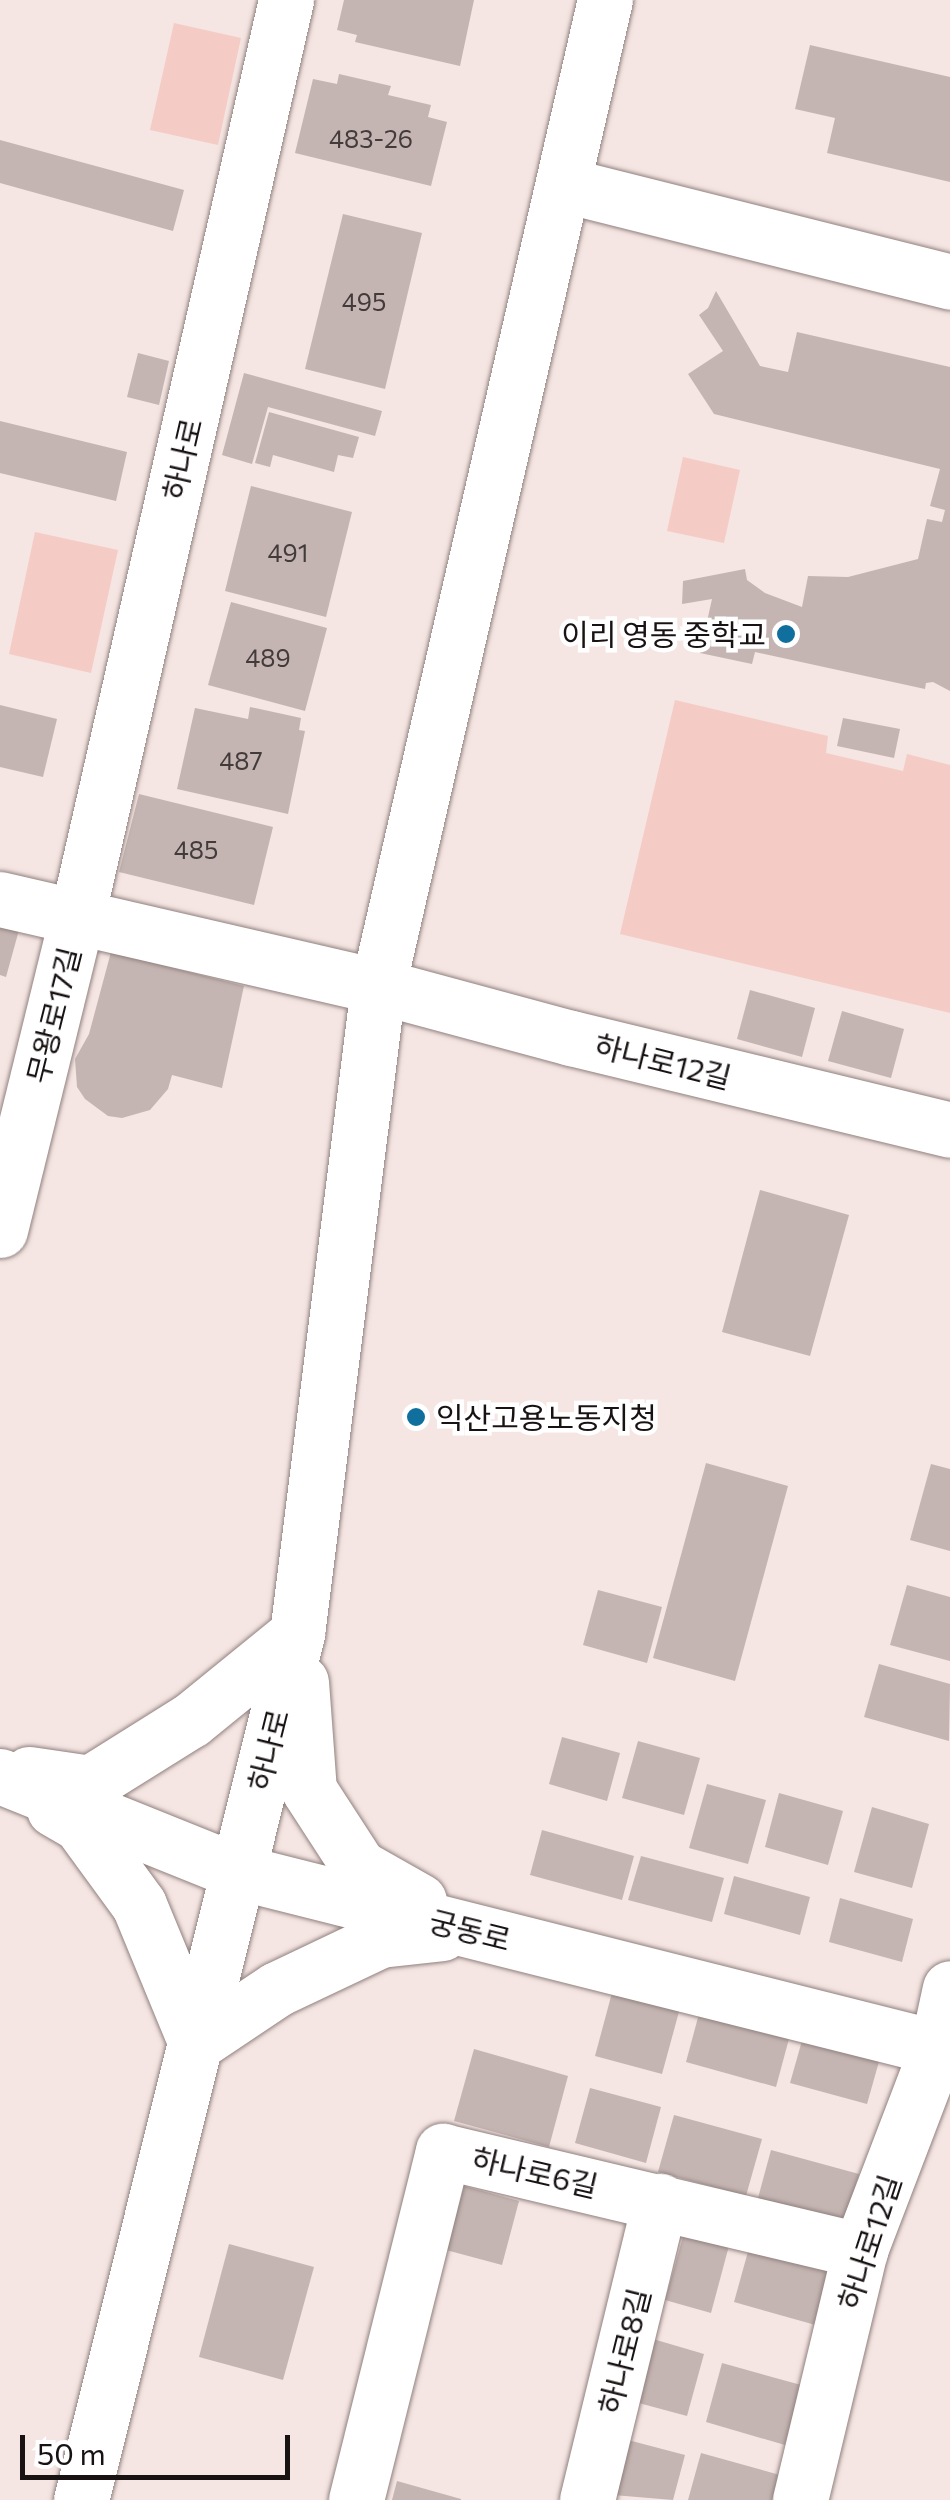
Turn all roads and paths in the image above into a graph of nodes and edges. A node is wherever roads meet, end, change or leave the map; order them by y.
1 (286, 0) edge
2 (605, 0) edge
3 (565, 185) junction
4 (950, 282) edge
5 (0, 899) edge
6 (77, 917) junction
7 (378, 986) junction
8 (950, 1130) edge
9 (0, 1230) edge
10 (297, 1634) junction
11 (0, 1775) edge
12 (239, 1872) junction
13 (470, 1930) junction
14 (950, 1988) edge
15 (196, 2043) junction
16 (944, 2050) edge
17 (660, 2202) junction
18 (860, 2250) junction
19 (82, 2500) edge
20 (356, 2500) edge
21 (587, 2500) edge
22 (800, 2500) edge

1 - 6 street, 하나로
2 - 3 street, 하나로
3 - 4 street
3 - 7 street, 하나로
5 - 6 street
6 - 7 street
6 - 9 street, 무왕로17길
7 - 8 street, 하나로12길
7 - 10 street, 하나로
10 - 11 street
10 - 12 street, 하나로
10 - 13 street
11 - 12 street, 궁동로
11 - 15 street
12 - 13 street, 궁동로
12 - 15 street, 하나로
13 - 15 street
13 - 16 street, 궁동로
14 - 16 street, 하나로12길
15 - 19 street, 하나로
16 - 18 street, 하나로12길
17 - 18 street, 하나로6길
17 - 20 street, 하나로6길
17 - 21 street, 하나로8길
18 - 22 street, 하나로12길

